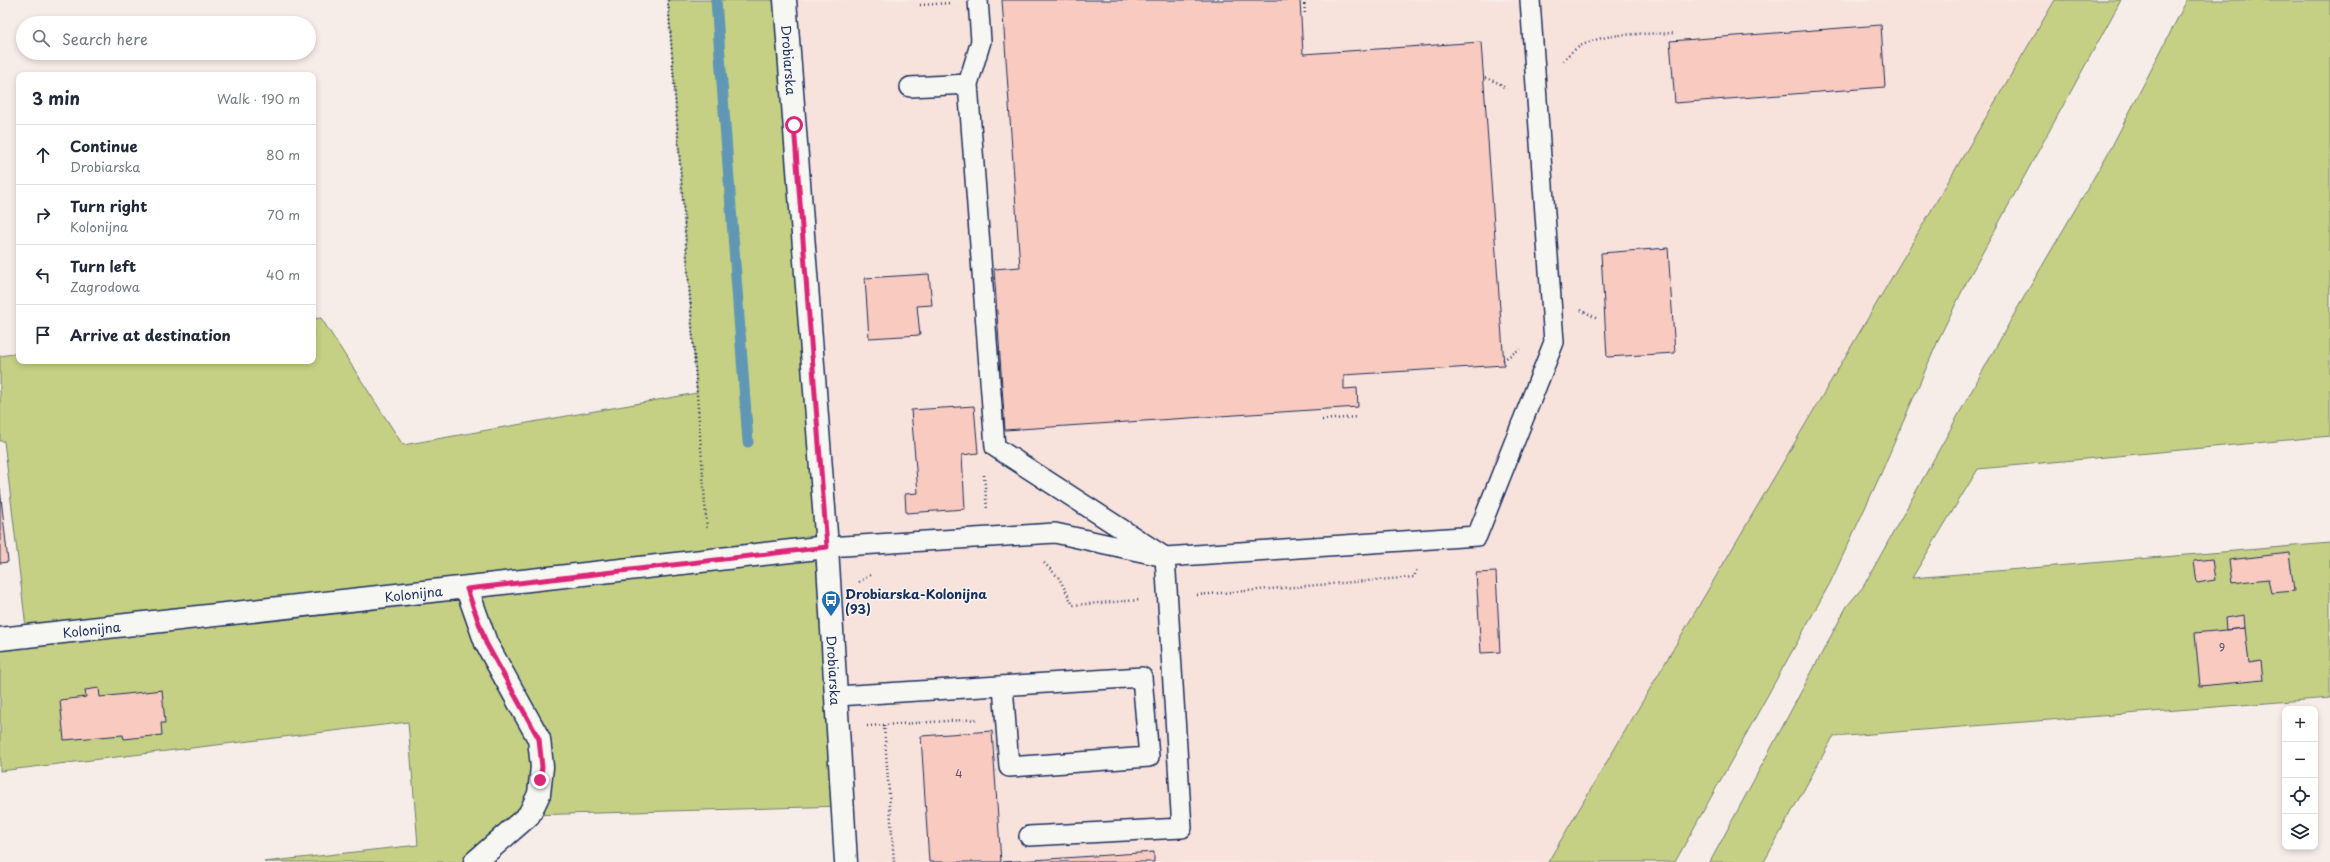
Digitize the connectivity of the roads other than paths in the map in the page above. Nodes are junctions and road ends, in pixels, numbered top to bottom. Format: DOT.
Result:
graph roads {
  1 [pos="785,0"];
  2 [pos="978,0"];
  3 [pos="1530,0"];
  4 [pos="968,84"];
  5 [pos="910,87"];
  6 [pos="827,547"];
  7 [pos="1165,557"];
  8 [pos="467,589"];
  9 [pos="0,640"];
  10 [pos="1003,686"];
  11 [pos="837,696"];
  12 [pos="1030,836"];
  13 [pos="475,862"];
  14 [pos="846,862"];
  1 -- 6 [label="street, Drobiarska"];
  2 -- 4 [label="lane"];
  3 -- 7 [label="lane"];
  4 -- 5 [label="lane"];
  4 -- 7 [label="lane"];
  6 -- 7 [label="lane"];
  6 -- 8 [label="street, Kolonijna"];
  6 -- 11 [label="street, Drobiarska"];
  7 -- 12 [label="lane"];
  8 -- 9 [label="street, Kolonijna"];
  8 -- 13 [label="street"];
  10 -- 10 [label="lane"];
  10 -- 11 [label="lane"];
  11 -- 14 [label="street, Drobiarska"];
}
